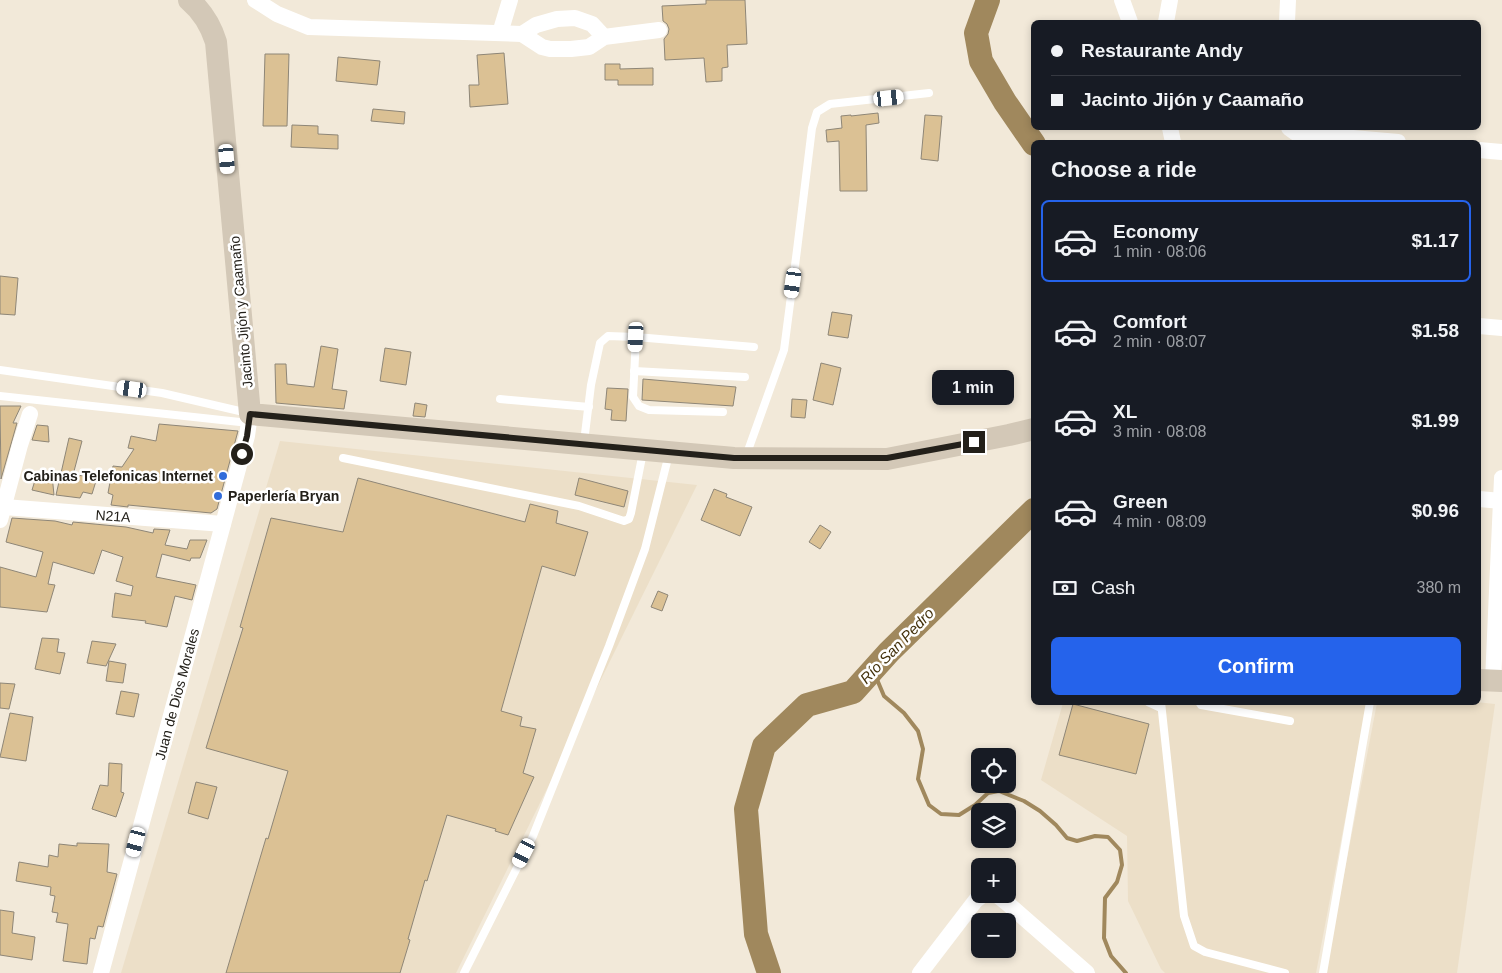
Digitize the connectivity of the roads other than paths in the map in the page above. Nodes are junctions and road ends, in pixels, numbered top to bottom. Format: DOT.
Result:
graph roads {
  1 [pos="189,0"];
  2 [pos="255,0"];
  3 [pos="510,0"];
  4 [pos="1122,0"];
  5 [pos="1170,0"];
  6 [pos="1288,0"];
  7 [pos="1129,20"];
  8 [pos="1166,20"];
  9 [pos="1287,20"];
  10 [pos="659,30"];
  11 [pos="500,33"];
  12 [pos="522,34"];
  13 [pos="604,37"];
  14 [pos="929,93"];
  15 [pos="1292,130"];
  16 [pos="1375,140"];
  17 [pos="1481,150"];
  18 [pos="1502,152"];
  19 [pos="1481,326"];
  20 [pos="1502,328"];
  21 [pos="636,337"];
  22 [pos="754,347"];
  23 [pos="0,370"];
  24 [pos="634,371"];
  25 [pos="745,377"];
  26 [pos="0,396"];
  27 [pos="500,400"];
  28 [pos="589,407"];
  29 [pos="723,412"];
  30 [pos="30,414"];
  31 [pos="249,418"];
  32 [pos="1031,430"];
  33 [pos="584,444"];
  34 [pos="643,450"];
  35 [pos="670,452"];
  36 [pos="343,458"];
  37 [pos="746,458"];
  38 [pos="1502,478"];
  39 [pos="1481,499"];
  40 [pos="1501,501"];
  41 [pos="2,513"];
  42 [pos="223,524"];
  43 [pos="1491,681"];
  44 [pos="1161,705"];
  45 [pos="1201,705"];
  46 [pos="1369,705"];
  47 [pos="1290,720"];
  48 [pos="974,903"];
  49 [pos="1008,903"];
  50 [pos="101,973"];
  51 [pos="464,973"];
  52 [pos="920,973"];
  53 [pos="1087,973"];
  54 [pos="1285,973"];
  55 [pos="1323,973"];
  1 -- 31 [label="street, Jacinto Jijón y Caamaño"];
  2 -- 11 [label="street"];
  3 -- 11 [label="street"];
  4 -- 7 [label="street"];
  5 -- 8 [label="street"];
  6 -- 9 [label="street"];
  10 -- 13 [label="street"];
  11 -- 12 [label="street"];
  12 -- 13 [label="street"];
  12 -- 13 [label="street"];
  14 -- 37 [label="lane"];
  15 -- 16 [label="street"];
  17 -- 18 [label="street"];
  19 -- 20 [label="street"];
  21 -- 22 [label="lane"];
  21 -- 24 [label="lane"];
  21 -- 28 [label="lane"];
  23 -- 31 [label="lane"];
  24 -- 25 [label="lane"];
  24 -- 29 [label="lane"];
  26 -- 31 [label="lane"];
  27 -- 28 [label="lane"];
  28 -- 33 [label="lane"];
  30 -- 41 [label="street"];
  31 -- 33 [label="street"];
  31 -- 42 [label="street, Juan de Dios Morales"];
  32 -- 37 [label="street"];
  33 -- 34 [label="street"];
  34 -- 35 [label="street"];
  34 -- 36 [label="lane"];
  35 -- 37 [label="street"];
  35 -- 51 [label="lane"];
  38 -- 40 [label="street"];
  39 -- 40 [label="street"];
  40 -- 43 [label="street"];
  41 -- 42 [label="street, N21A"];
  42 -- 50 [label="street, Juan de Dios Morales"];
  44 -- 54 [label="lane"];
  45 -- 47 [label="lane"];
  46 -- 55 [label="lane"];
  48 -- 52 [label="street"];
  49 -- 53 [label="street"];
}
